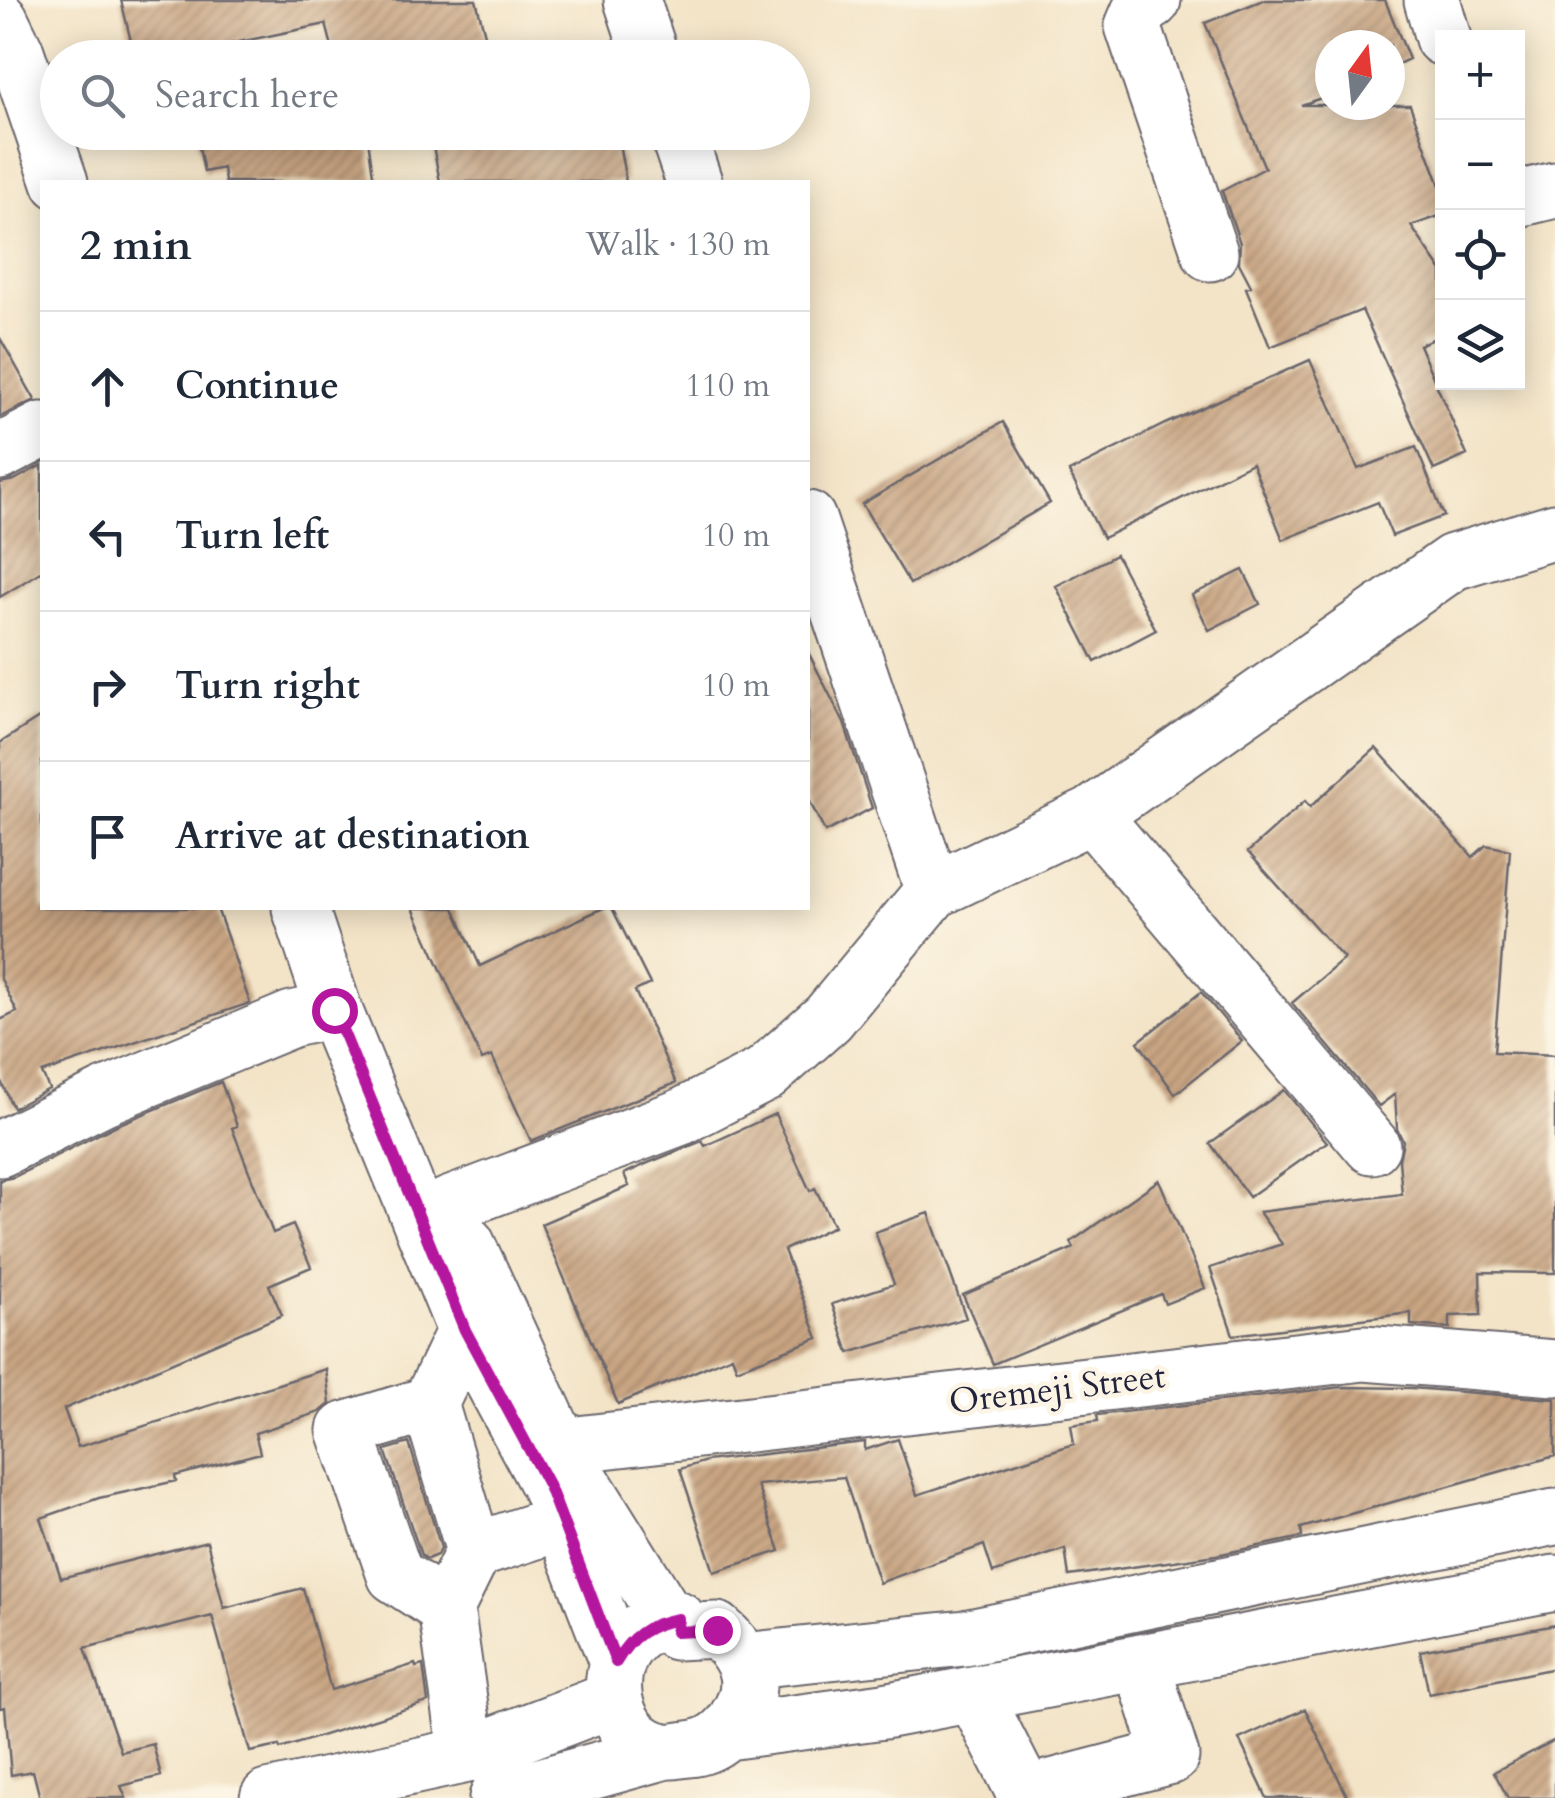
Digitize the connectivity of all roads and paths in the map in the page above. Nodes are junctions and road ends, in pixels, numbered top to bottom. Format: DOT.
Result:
graph roads {
  1 [pos="632,0"];
  2 [pos="1153,0"];
  3 [pos="1432,0"];
  4 [pos="1441,30"];
  5 [pos="20,40"];
  6 [pos="646,40"];
  7 [pos="40,111"];
  8 [pos="51,150"];
  9 [pos="83,150"];
  10 [pos="683,150"];
  11 [pos="59,180"];
  12 [pos="93,180"];
  13 [pos="693,180"];
  14 [pos="1555,190"];
  15 [pos="1525,198"];
  16 [pos="1210,253"];
  17 [pos="40,431"];
  18 [pos="0,452"];
  19 [pos="810,525"];
  20 [pos="1555,532"];
  21 [pos="1092,814"];
  22 [pos="933,891"];
  23 [pos="301,910"];
  24 [pos="335,910"];
  25 [pos="334,1010"];
  26 [pos="1372,1146"];
  27 [pos="0,1149"];
  28 [pos="449,1206"];
  29 [pos="465,1330"];
  30 [pos="1555,1368"];
  31 [pos="430,1404"];
  32 [pos="560,1446"];
  33 [pos="1555,1517"];
  34 [pos="562,1522"];
  35 [pos="474,1552"];
  36 [pos="1555,1583"];
  37 [pos="446,1608"];
  38 [pos="676,1632"];
  39 [pos="744,1662"];
  40 [pos="1142,1662"];
  41 [pos="615,1681"];
  42 [pos="974,1694"];
  43 [pos="727,1732"];
  44 [pos="666,1751"];
  45 [pos="516,1784"];
  46 [pos="268,1798"];
  1 -- 6 [label="street"];
  2 -- 16 [label="street"];
  3 -- 4 [label="street"];
  5 -- 7 [label="street"];
  8 -- 11 [label="street"];
  9 -- 12 [label="street"];
  10 -- 13 [label="street"];
  14 -- 15 [label="street"];
  17 -- 18 [label="street"];
  19 -- 22 [label="street"];
  20 -- 21 [label="street"];
  21 -- 22 [label="street"];
  21 -- 26 [label="street"];
  22 -- 28 [label="street"];
  23 -- 25 [label="street"];
  24 -- 28 [label="street"];
  25 -- 27 [label="street"];
  25 -- 29 [label="street"];
  28 -- 32 [label="street"];
  29 -- 31 [label="street"];
  29 -- 34 [label="street"];
  30 -- 32 [label="street, Oremeji Street"];
  31 -- 35 [label="street"];
  31 -- 37 [label="street"];
  32 -- 38 [label="street"];
  33 -- 39 [label="street"];
  34 -- 35 [label="street"];
  34 -- 41 [label="street"];
  35 -- 37 [label="street"];
  36 -- 40 [label="street"];
  37 -- 45 [label="street"];
  38 -- 39 [label="street"];
  38 -- 41 [label="street"];
  39 -- 43 [label="street"];
  40 -- 42 [label="street"];
  40 -- 42 [label="street"];
  41 -- 44 [label="street"];
  41 -- 45 [label="street"];
  42 -- 43 [label="street"];
  43 -- 44 [label="street"];
  44 -- 45 [label="street"];
  45 -- 46 [label="street"];
}
